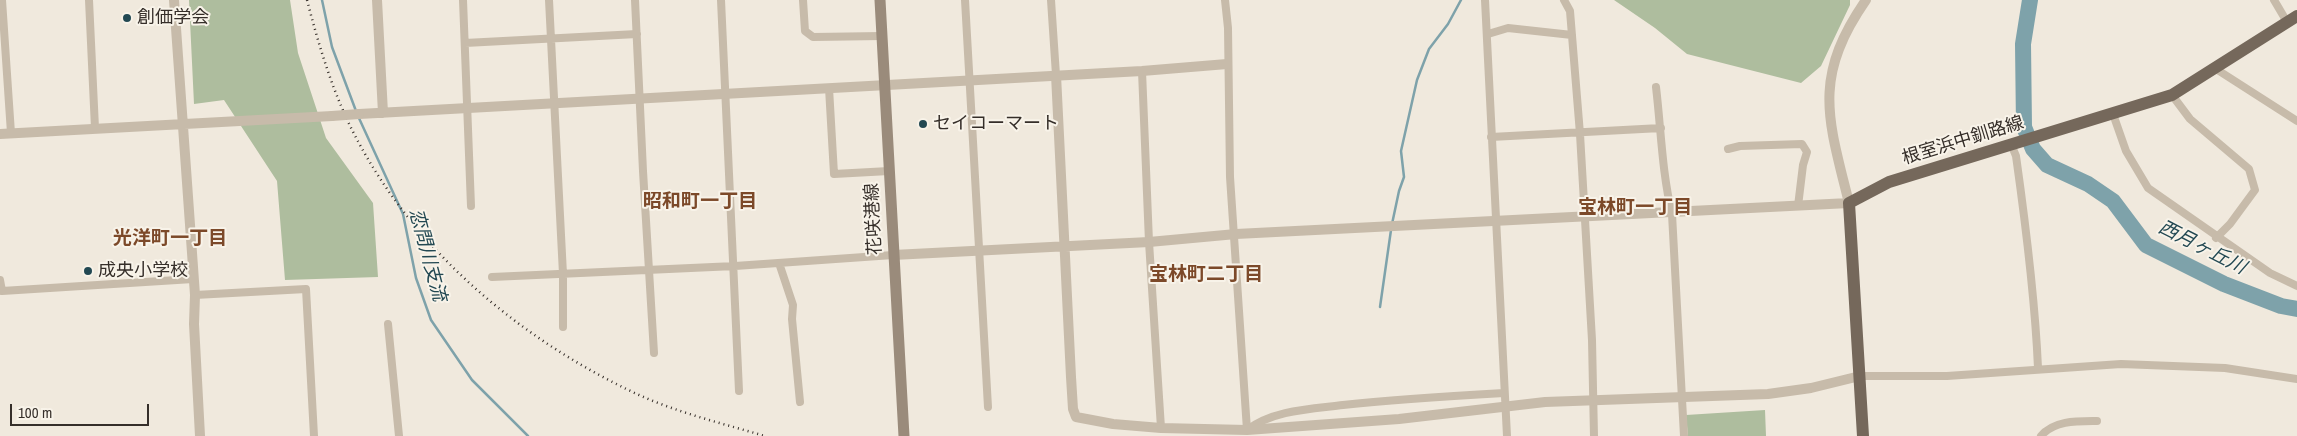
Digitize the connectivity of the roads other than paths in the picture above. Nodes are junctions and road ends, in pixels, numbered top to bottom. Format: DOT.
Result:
graph roads {
  1 [pos="2,0"];
  2 [pos="89,0"];
  3 [pos="174,0"];
  4 [pos="377,0"];
  5 [pos="463,0"];
  6 [pos="549,0"];
  7 [pos="635,0"];
  8 [pos="721,0"];
  9 [pos="804,0"];
  10 [pos="880,0"];
  11 [pos="966,0"];
  12 [pos="1051,0"];
  13 [pos="1225,0"];
  14 [pos="1485,0"];
  15 [pos="1564,0"];
  16 [pos="1866,0"];
  17 [pos="2274,0"];
  18 [pos="2292,19"];
  19 [pos="637,34"];
  20 [pos="1488,34"];
  21 [pos="1572,35"];
  22 [pos="882,36"];
  23 [pos="551,38"];
  24 [pos="465,43"];
  25 [pos="1227,64"];
  26 [pos="2216,69"];
  27 [pos="1142,71"];
  28 [pos="1056,75"];
  29 [pos="969,80"];
  30 [pos="884,85"];
  31 [pos="1656,87"];
  32 [pos="829,88"];
  33 [pos="726,94"];
  34 [pos="2172,95"];
  35 [pos="640,99"];
  36 [pos="554,103"];
  37 [pos="468,108"];
  38 [pos="383,113"];
  39 [pos="2113,114"];
  40 [pos="2297,122"];
  41 [pos="183,123"];
  42 [pos="95,128"];
  43 [pos="1661,128"];
  44 [pos="0,134"];
  45 [pos="12,134"];
  46 [pos="1580,134"];
  47 [pos="1491,137"];
  48 [pos="2016,143"];
  49 [pos="1728,149"];
  50 [pos="889,171"];
  51 [pos="1849,204"];
  52 [pos="470,206"];
  53 [pos="1798,206"];
  54 [pos="1672,214"];
  55 [pos="1583,218"];
  56 [pos="1495,223"];
  57 [pos="1236,234"];
  58 [pos="2216,238"];
  59 [pos="1149,242"];
  60 [pos="1064,247"];
  61 [pos="980,251"];
  62 [pos="893,255"];
  63 [pos="779,263"];
  64 [pos="735,266"];
  65 [pos="650,270"];
  66 [pos="563,274"];
  67 [pos="492,277"];
  68 [pos="193,279"];
  69 [pos="0,280"];
  70 [pos="2297,286"];
  71 [pos="195,296"];
  72 [pos="388,324"];
  73 [pos="563,327"];
  74 [pos="654,353"];
  75 [pos="2038,368"];
  76 [pos="1860,376"];
  77 [pos="2297,379"];
  78 [pos="740,391"];
  79 [pos="1504,393"];
  80 [pos="1683,398"];
  81 [pos="1594,400"];
  82 [pos="800,402"];
  83 [pos="988,407"];
  84 [pos="1505,407"];
  85 [pos="2097,421"];
  86 [pos="1161,428"];
  87 [pos="1247,430"];
  88 [pos="200,436"];
  89 [pos="314,436"];
  90 [pos="399,436"];
  91 [pos="904,436"];
  92 [pos="1507,436"];
  93 [pos="1594,436"];
  94 [pos="1684,436"];
  95 [pos="1863,436"];
  96 [pos="2041,436"];
  1 -- 45 [label="street"];
  2 -- 42 [label="street"];
  3 -- 41 [label="street"];
  4 -- 38 [label="street"];
  5 -- 24 [label="street"];
  6 -- 23 [label="street"];
  7 -- 19 [label="street"];
  8 -- 33 [label="street"];
  9 -- 22 [label="street"];
  10 -- 22 [label="main road, 花咲港線"];
  11 -- 29 [label="street"];
  12 -- 28 [label="street"];
  13 -- 25 [label="street"];
  14 -- 20 [label="street"];
  15 -- 21 [label="street"];
  16 -- 51 [label="street"];
  17 -- 18 [label="street"];
  18 -- 26 [label="main road, 根室浜中釧路線"];
  19 -- 23 [label="street"];
  19 -- 35 [label="street"];
  20 -- 21 [label="street"];
  20 -- 47 [label="street"];
  21 -- 46 [label="street"];
  22 -- 30 [label="main road, 花咲港線"];
  23 -- 24 [label="street"];
  23 -- 36 [label="street"];
  24 -- 37 [label="street"];
  25 -- 27 [label="street"];
  25 -- 57 [label="street"];
  26 -- 34 [label="main road, 根室浜中釧路線"];
  26 -- 40 [label="street"];
  27 -- 28 [label="street"];
  27 -- 59 [label="street"];
  28 -- 29 [label="street"];
  28 -- 60 [label="street"];
  29 -- 30 [label="street"];
  29 -- 61 [label="street"];
  30 -- 32 [label="street"];
  30 -- 50 [label="main road, 花咲港線"];
  31 -- 43 [label="street"];
  32 -- 33 [label="street"];
  32 -- 50 [label="street"];
  33 -- 35 [label="street"];
  33 -- 64 [label="street"];
  34 -- 39 [label="main road, 根室浜中釧路線"];
  34 -- 58 [label="street"];
  35 -- 36 [label="street"];
  35 -- 65 [label="street"];
  36 -- 37 [label="street"];
  36 -- 66 [label="street"];
  37 -- 38 [label="street"];
  37 -- 52 [label="street"];
  38 -- 41 [label="street, bridge"];
  39 -- 48 [label="main road, 根室浜中釧路線"];
  39 -- 58 [label="street"];
  41 -- 42 [label="street"];
  41 -- 68 [label="street"];
  42 -- 45 [label="street"];
  43 -- 46 [label="street"];
  43 -- 54 [label="street"];
  44 -- 45 [label="street"];
  46 -- 47 [label="street"];
  46 -- 55 [label="street"];
  47 -- 56 [label="street"];
  48 -- 51 [label="main road, 根室浜中釧路線"];
  48 -- 75 [label="street"];
  49 -- 53 [label="street"];
  50 -- 62 [label="main road, 花咲港線"];
  51 -- 53 [label="street"];
  51 -- 76 [label="main road"];
  53 -- 54 [label="street"];
  54 -- 55 [label="street"];
  54 -- 80 [label="street"];
  55 -- 56 [label="street"];
  55 -- 81 [label="street"];
  56 -- 57 [label="street"];
  56 -- 79 [label="street"];
  57 -- 59 [label="street"];
  57 -- 87 [label="street"];
  58 -- 70 [label="street"];
  59 -- 60 [label="street"];
  59 -- 86 [label="street"];
  60 -- 61 [label="street"];
  60 -- 86 [label="street"];
  61 -- 62 [label="street"];
  61 -- 83 [label="street"];
  62 -- 63 [label="street"];
  62 -- 91 [label="main road, 花咲港線"];
  63 -- 64 [label="street"];
  63 -- 82 [label="street"];
  64 -- 65 [label="street"];
  64 -- 78 [label="street"];
  65 -- 66 [label="street"];
  65 -- 74 [label="street"];
  66 -- 67 [label="street"];
  66 -- 73 [label="street"];
  68 -- 69 [label="street"];
  68 -- 71 [label="street"];
  71 -- 88 [label="street"];
  71 -- 89 [label="street"];
  72 -- 90 [label="street"];
  75 -- 76 [label="street"];
  75 -- 77 [label="street"];
  76 -- 80 [label="street"];
  76 -- 95 [label="main road"];
  79 -- 84 [label="street"];
  79 -- 87 [label="street"];
  80 -- 81 [label="street"];
  80 -- 94 [label="street"];
  81 -- 84 [label="street"];
  81 -- 93 [label="street"];
  84 -- 87 [label="street"];
  84 -- 92 [label="street"];
  85 -- 96 [label="street"];
  86 -- 87 [label="street"];
}
